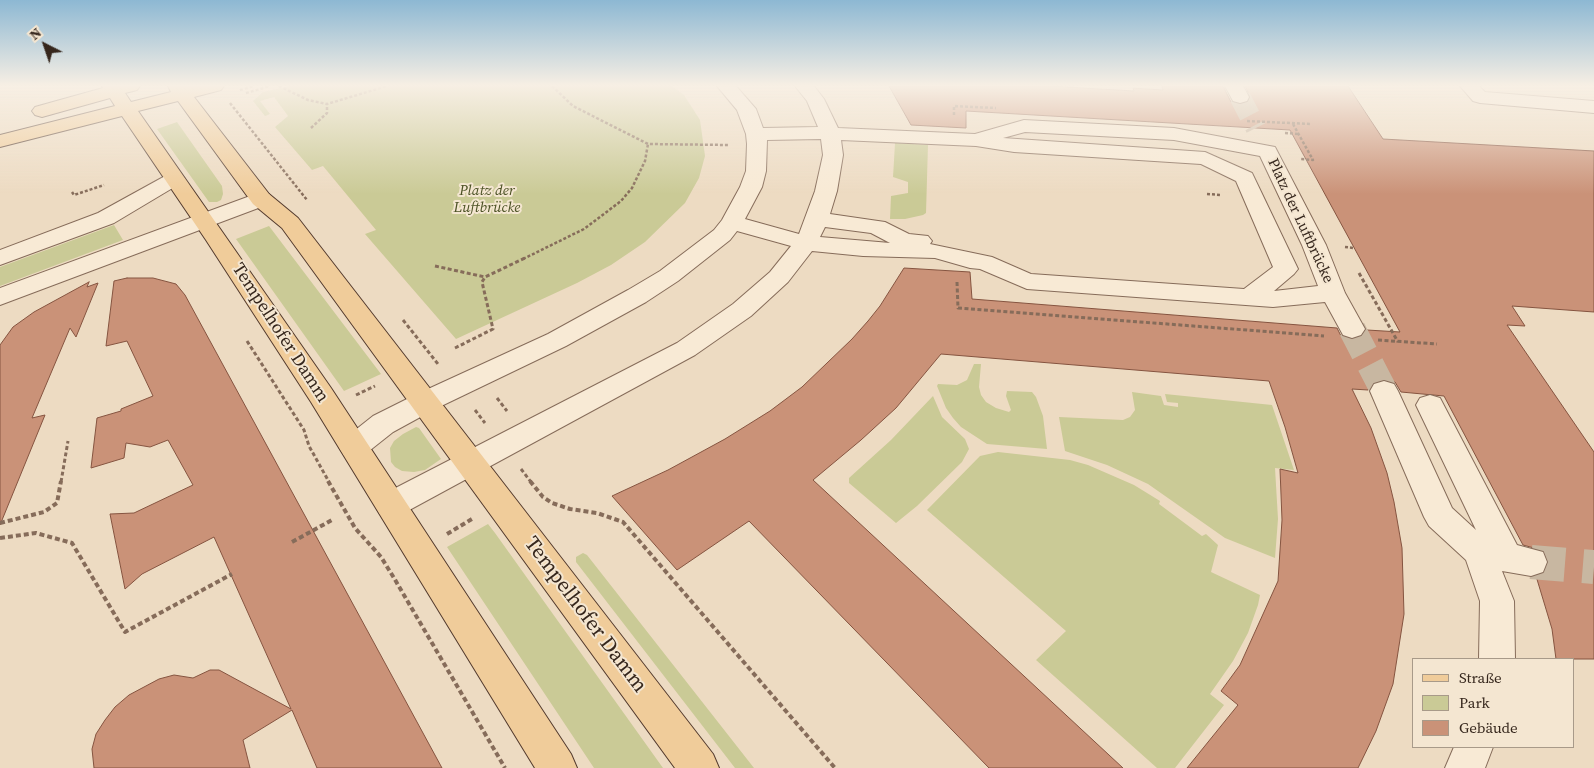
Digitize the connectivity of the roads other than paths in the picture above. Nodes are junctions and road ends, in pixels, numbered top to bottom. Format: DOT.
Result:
graph roads {
  1 [pos="75,122"];
  2 [pos="135,122"];
  3 [pos="203,122"];
  4 [pos="751,122"];
  5 [pos="826,122"];
  6 [pos="1256,130"];
  7 [pos="831,135"];
  8 [pos="757,139"];
  9 [pos="976,140"];
  10 [pos="0,141"];
  11 [pos="1268,151"];
  12 [pos="174,179"];
  13 [pos="261,199"];
  14 [pos="204,220"];
  15 [pos="732,222"];
  16 [pos="924,225"];
  17 [pos="877,227"];
  18 [pos="811,231"];
  19 [pos="957,246"];
  20 [pos="0,258"];
  21 [pos="1333,293"];
  22 [pos="0,297"];
  23 [pos="1250,297"];
  24 [pos="1352,329"];
  25 [pos="1384,391"];
  26 [pos="425,402"];
  27 [pos="1430,405"];
  28 [pos="354,447"];
  29 [pos="471,463"];
  30 [pos="391,505"];
  31 [pos="1505,557"];
  32 [pos="1496,658"];
  33 [pos="1474,748"];
  34 [pos="557,768"];
  35 [pos="699,768"];
  36 [pos="1465,768"];
  1 -- 10 [label="main road"];
  2 -- 12 [label="main road, Tempelhofer Damm"];
  3 -- 13 [label="main road, Tempelhofer Damm"];
  4 -- 8 [label="street"];
  5 -- 7 [label="street"];
  6 -- 11 [label="street"];
  7 -- 8 [label="street, Platz der Luftbrücke"];
  7 -- 9 [label="street, Platz der Luftbrücke"];
  7 -- 18 [label="street"];
  8 -- 15 [label="street"];
  9 -- 11 [label="street, Platz der Luftbrücke"];
  9 -- 23 [label="street, Platz der Luftbrücke"];
  11 -- 21 [label="street, Platz der Luftbrücke"];
  12 -- 14 [label="main road, Tempelhofer Damm"];
  12 -- 20 [label="street"];
  13 -- 14 [label="street"];
  13 -- 26 [label="main road, Tempelhofer Damm"];
  14 -- 22 [label="street"];
  14 -- 28 [label="main road, Tempelhofer Damm"];
  15 -- 18 [label="street, Platz der Luftbrücke"];
  15 -- 26 [label="street"];
  16 -- 17 [label="street"];
  17 -- 18 [label="street, Platz der Luftbrücke"];
  17 -- 19 [label="street, Platz der Luftbrücke"];
  18 -- 19 [label="street, Platz der Luftbrücke"];
  18 -- 29 [label="street"];
  19 -- 23 [label="street, Platz der Luftbrücke"];
  21 -- 23 [label="street, Platz der Luftbrücke"];
  21 -- 24 [label="street"];
  25 -- 31 [label="street"];
  26 -- 28 [label="street"];
  26 -- 29 [label="main road, Tempelhofer Damm"];
  27 -- 31 [label="street"];
  28 -- 30 [label="main road, Tempelhofer Damm"];
  29 -- 30 [label="street"];
  29 -- 35 [label="main road, Tempelhofer Damm"];
  30 -- 34 [label="main road, Tempelhofer Damm"];
  31 -- 32 [label="street"];
  33 -- 36 [label="street"];
}
